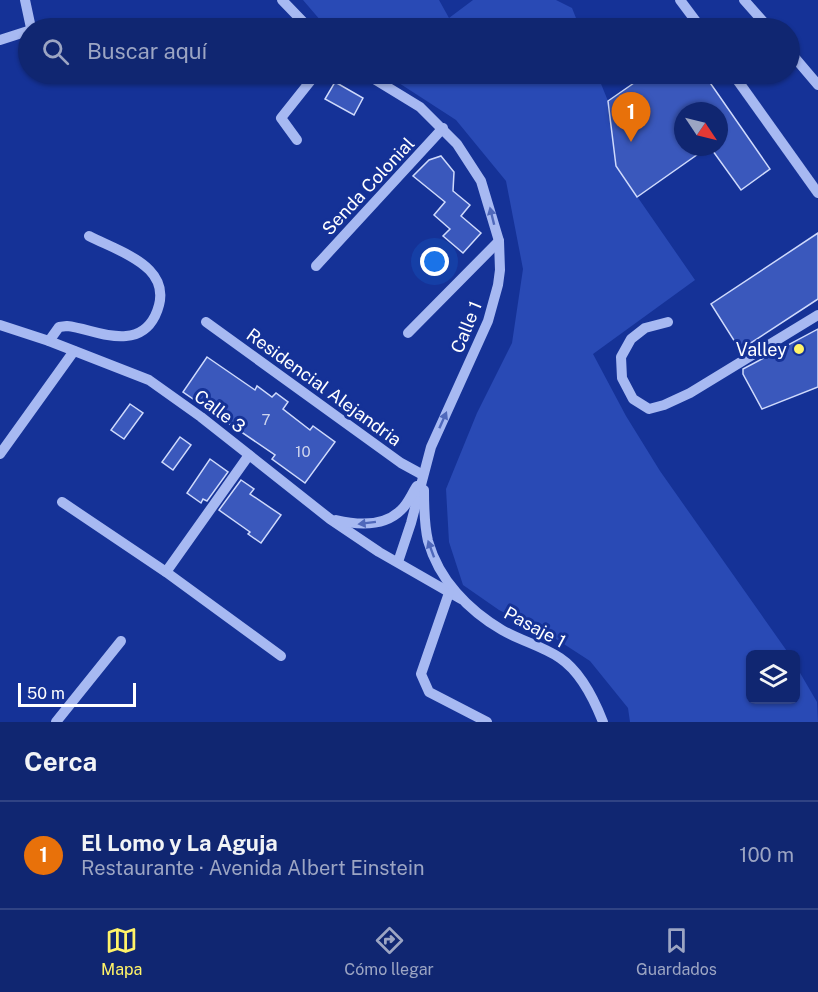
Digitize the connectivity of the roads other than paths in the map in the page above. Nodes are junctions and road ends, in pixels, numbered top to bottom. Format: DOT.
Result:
graph roads {
  1 [pos="25,0"];
  2 [pos="282,0"];
  3 [pos="680,0"];
  4 [pos="744,0"];
  5 [pos="28,18"];
  6 [pos="299,18"];
  7 [pos="694,18"];
  8 [pos="760,18"];
  9 [pos="18,34"];
  10 [pos="0,40"];
  11 [pos="800,65"];
  12 [pos="308,84"];
  13 [pos="382,84"];
  14 [pos="740,84"];
  15 [pos="818,85"];
  16 [pos="443,129"];
  17 [pos="297,140"];
  18 [pos="818,193"];
  19 [pos="89,236"];
  20 [pos="499,241"];
  21 [pos="316,266"];
  22 [pos="818,315"];
  23 [pos="206,322"];
  24 [pos="668,322"];
  25 [pos="0,324"];
  26 [pos="408,333"];
  27 [pos="49,341"];
  28 [pos="74,351"];
  29 [pos="0,454"];
  30 [pos="249,455"];
  31 [pos="423,475"];
  32 [pos="62,502"];
  33 [pos="330,519"];
  34 [pos="398,562"];
  35 [pos="166,572"];
  36 [pos="449,593"];
  37 [pos="461,599"];
  38 [pos="121,641"];
  39 [pos="281,656"];
  40 [pos="56,722"];
  41 [pos="487,722"];
  42 [pos="603,722"];
  1 -- 5 [label="street"];
  2 -- 6 [label="street"];
  3 -- 7 [label="street"];
  4 -- 8 [label="street"];
  9 -- 10 [label="street"];
  11 -- 15 [label="street"];
  12 -- 17 [label="street"];
  13 -- 16 [label="street, Calle 1"];
  14 -- 18 [label="street"];
  20 -- 16 [label="street, Calle 1, one-way"];
  16 -- 21 [label="street, Senda Colonial"];
  19 -- 27 [label="street"];
  20 -- 26 [label="street"];
  31 -- 20 [label="street, Calle 1, one-way"];
  22 -- 24 [label="street"];
  23 -- 31 [label="street, Residencial Alejandria"];
  25 -- 27 [label="street, Calle 3"];
  27 -- 28 [label="street, Calle 3"];
  28 -- 29 [label="street"];
  28 -- 30 [label="street, Calle 3"];
  30 -- 33 [label="street, Calle 3"];
  30 -- 35 [label="street"];
  31 -- 33 [label="street, one-way"];
  31 -- 34 [label="street, Calle 1"];
  37 -- 31 [label="street, one-way"];
  32 -- 35 [label="street"];
  33 -- 34 [label="street, Calle 3"];
  34 -- 36 [label="street"];
  35 -- 39 [label="street"];
  36 -- 37 [label="street"];
  36 -- 41 [label="street"];
  37 -- 42 [label="street, Pasaje 1"];
  38 -- 40 [label="street"];
}
